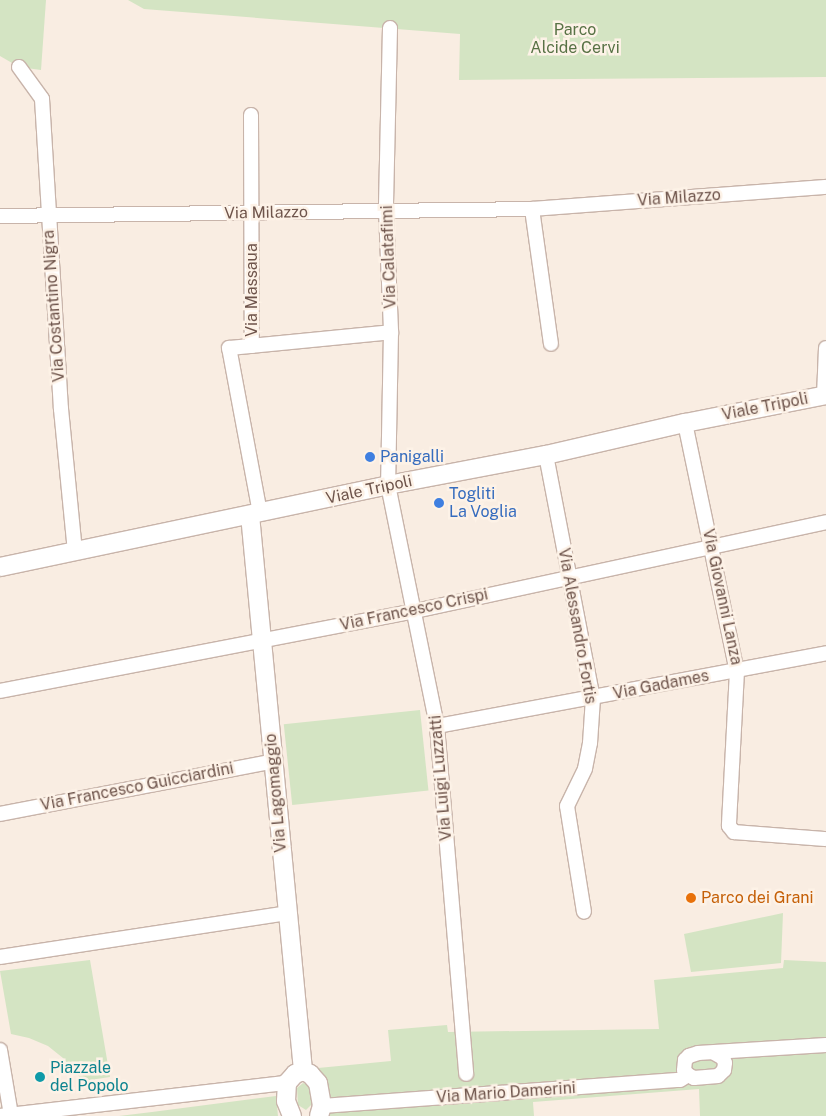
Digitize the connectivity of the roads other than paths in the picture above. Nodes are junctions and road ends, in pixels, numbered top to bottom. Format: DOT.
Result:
graph roads {
  1 [pos="390,28"];
  2 [pos="19,67"];
  3 [pos="251,114"];
  4 [pos="826,187"];
  5 [pos="532,209"];
  6 [pos="386,211"];
  7 [pos="251,213"];
  8 [pos="0,216"];
  9 [pos="49,216"];
  10 [pos="391,332"];
  11 [pos="551,344"];
  12 [pos="252,346"];
  13 [pos="826,348"];
  14 [pos="825,395"];
  15 [pos="686,423"];
  16 [pos="546,455"];
  17 [pos="388,485"];
  18 [pos="255,514"];
  19 [pos="826,522"];
  20 [pos="711,547"];
  21 [pos="75,552"];
  22 [pos="0,567"];
  23 [pos="570,578"];
  24 [pos="415,611"];
  25 [pos="263,641"];
  26 [pos="826,653"];
  27 [pos="737,671"];
  28 [pos="0,691"];
  29 [pos="593,698"];
  30 [pos="438,726"];
  31 [pos="274,760"];
  32 [pos="0,814"];
  33 [pos="826,839"];
  34 [pos="584,912"];
  35 [pos="287,913"];
  36 [pos="0,957"];
  37 [pos="826,1045"];
  38 [pos="0,1050"];
  39 [pos="714,1052"];
  40 [pos="303,1071"];
  41 [pos="466,1074"];
  42 [pos="688,1075"];
  43 [pos="286,1084"];
  44 [pos="320,1111"];
  45 [pos="6,1115"];
  46 [pos="292,1116"];
  1 -- 6 [label="street, Via Calatafimi"];
  2 -- 9 [label="street, Via Costantino Nigra"];
  3 -- 7 [label="street, Via Massaua"];
  4 -- 5 [label="street, Via Milazzo"];
  5 -- 6 [label="street, Via Milazzo"];
  5 -- 11 [label="street"];
  6 -- 7 [label="street, Via Milazzo"];
  6 -- 10 [label="street, Via Calatafimi"];
  7 -- 9 [label="street, Via Milazzo"];
  7 -- 12 [label="street, Via Massaua"];
  8 -- 9 [label="street, Via Milazzo"];
  9 -- 21 [label="street, Via Costantino Nigra"];
  10 -- 12 [label="street, Via Massaua"];
  10 -- 17 [label="street, Via Calatafimi"];
  12 -- 18 [label="street, Via Massaua"];
  13 -- 14 [label="street"];
  14 -- 15 [label="street, Viale Tripoli"];
  15 -- 16 [label="street, Viale Tripoli"];
  15 -- 20 [label="street, Via Giovanni Lanza"];
  16 -- 17 [label="street, Viale Tripoli"];
  16 -- 23 [label="street, Via Alessandro Fortis"];
  17 -- 18 [label="street, Viale Tripoli"];
  17 -- 24 [label="street, Via Luigi Luzzatti"];
  18 -- 21 [label="street, Viale Tripoli"];
  18 -- 25 [label="street, Via Lagomaggio"];
  19 -- 20 [label="street, Via Francesco Crispi"];
  20 -- 23 [label="street, Via Francesco Crispi"];
  20 -- 27 [label="street, Via Giovanni Lanza"];
  21 -- 22 [label="street, Viale Tripoli"];
  23 -- 24 [label="street, Via Francesco Crispi"];
  23 -- 29 [label="street, Via Alessandro Fortis"];
  24 -- 25 [label="street, Via Francesco Crispi"];
  24 -- 30 [label="street, Via Luigi Luzzatti"];
  25 -- 28 [label="street, Via Francesco Crispi"];
  25 -- 31 [label="street, Via Lagomaggio"];
  26 -- 27 [label="street, Via Gadames"];
  27 -- 29 [label="street, Via Gadames"];
  27 -- 33 [label="street, Via Giovanni Lanza"];
  29 -- 30 [label="street, Via Gadames"];
  29 -- 34 [label="street, Via Alessandro Fortis"];
  30 -- 41 [label="street, Via Luigi Luzzatti"];
  31 -- 32 [label="street, Via Francesco Guicciardini"];
  31 -- 35 [label="street, Via Lagomaggio"];
  35 -- 36 [label="street"];
  35 -- 40 [label="street, Via Lagomaggio"];
  37 -- 39 [label="street"];
  38 -- 45 [label="street"];
  39 -- 42 [label="street"];
  39 -- 42 [label="street, Via Mario Damerini"];
  40 -- 43 [label="street"];
  40 -- 44 [label="street"];
  42 -- 44 [label="street, Via Mario Damerini"];
  43 -- 45 [label="street"];
  43 -- 46 [label="street"];
}
